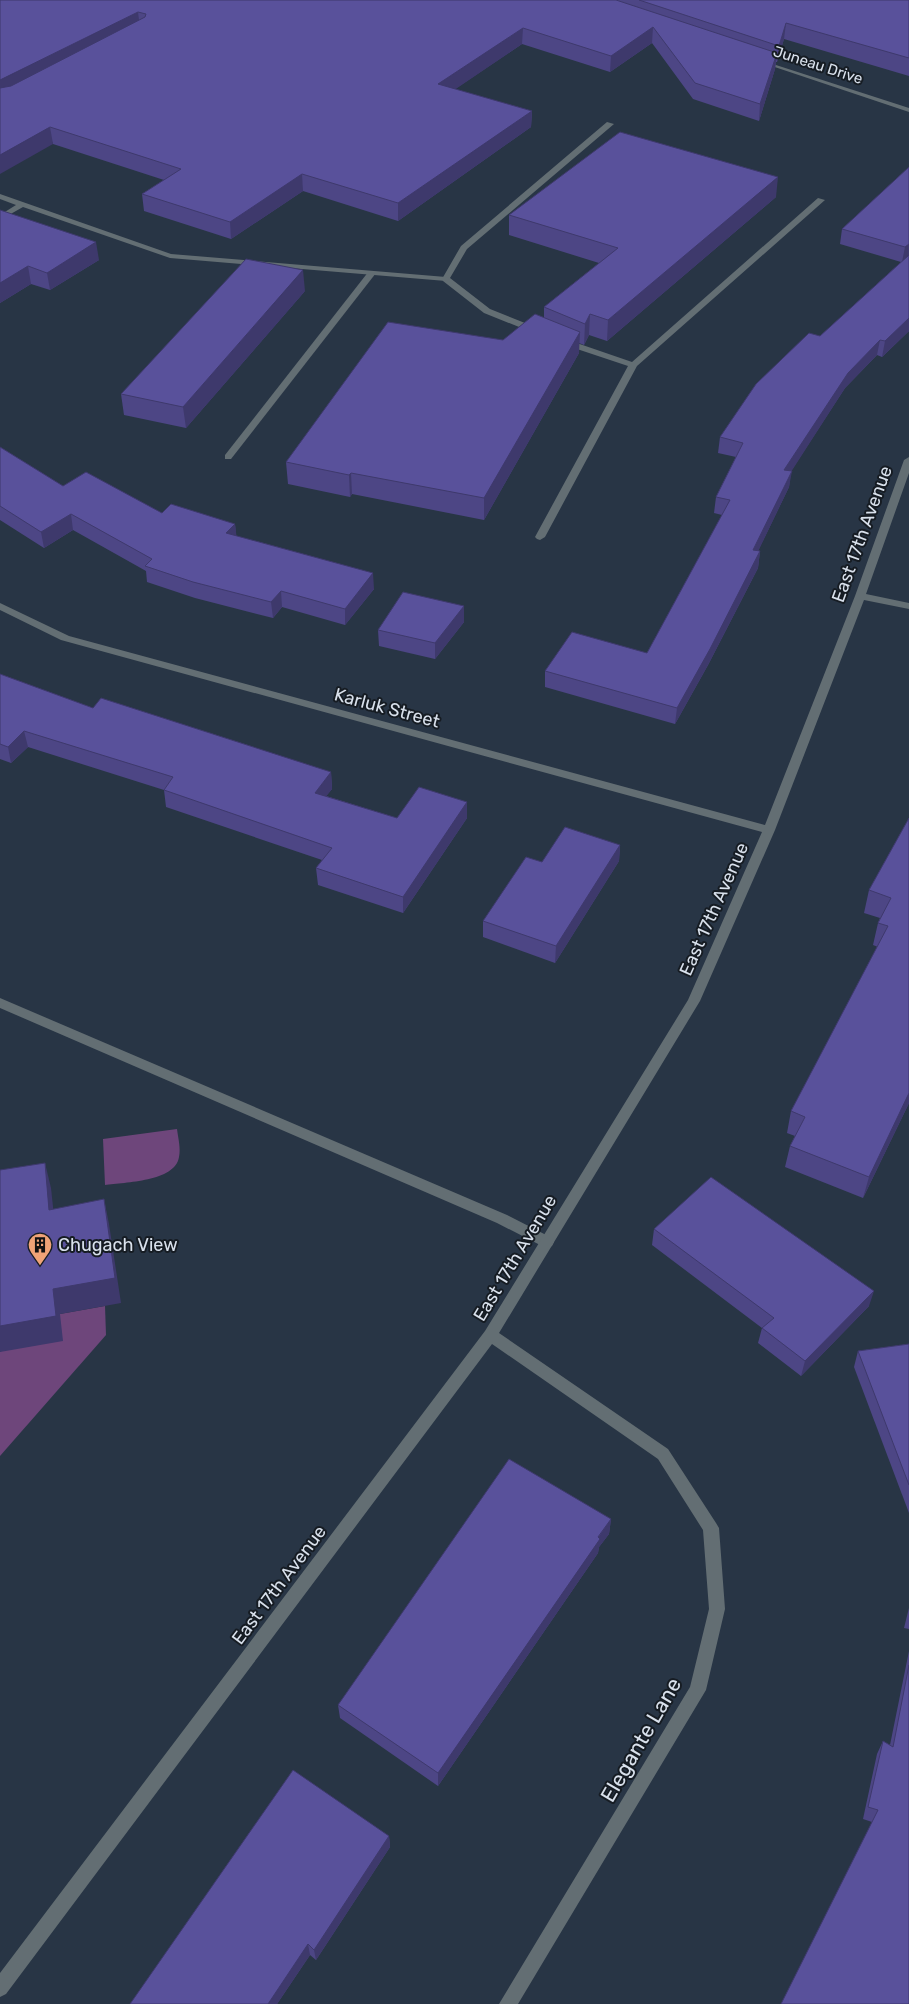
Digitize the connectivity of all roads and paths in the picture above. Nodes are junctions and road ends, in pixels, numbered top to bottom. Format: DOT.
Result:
graph roads {
  1 [pos="748,56"];
  2 [pos="909,110"];
  3 [pos="610,124"];
  4 [pos="0,196"];
  5 [pos="821,200"];
  6 [pos="23,204"];
  7 [pos="0,218"];
  8 [pos="372,273"];
  9 [pos="446,279"];
  10 [pos="633,365"];
  11 [pos="228,457"];
  12 [pos="909,460"];
  13 [pos="540,538"];
  14 [pos="860,596"];
  15 [pos="0,606"];
  16 [pos="909,606"];
  17 [pos="769,830"];
  18 [pos="0,1003"];
  19 [pos="547,1242"];
  20 [pos="490,1335"];
  21 [pos="0,1988"];
  22 [pos="508,2004"];
  1 -- 2 [label="street, Juneau Drive"];
  3 -- 9 [label="street"];
  4 -- 6 [label="street"];
  5 -- 10 [label="street"];
  6 -- 7 [label="street"];
  6 -- 8 [label="street"];
  8 -- 9 [label="street"];
  8 -- 11 [label="street"];
  9 -- 10 [label="street"];
  10 -- 13 [label="street"];
  12 -- 14 [label="street, East 17th Avenue"];
  14 -- 16 [label="street"];
  14 -- 17 [label="street, East 17th Avenue"];
  15 -- 17 [label="street, Karluk Street"];
  17 -- 19 [label="street, East 17th Avenue"];
  18 -- 19 [label="street"];
  19 -- 20 [label="street, East 17th Avenue"];
  20 -- 21 [label="street, East 17th Avenue"];
  20 -- 22 [label="street, Elegante Lane"];
}
